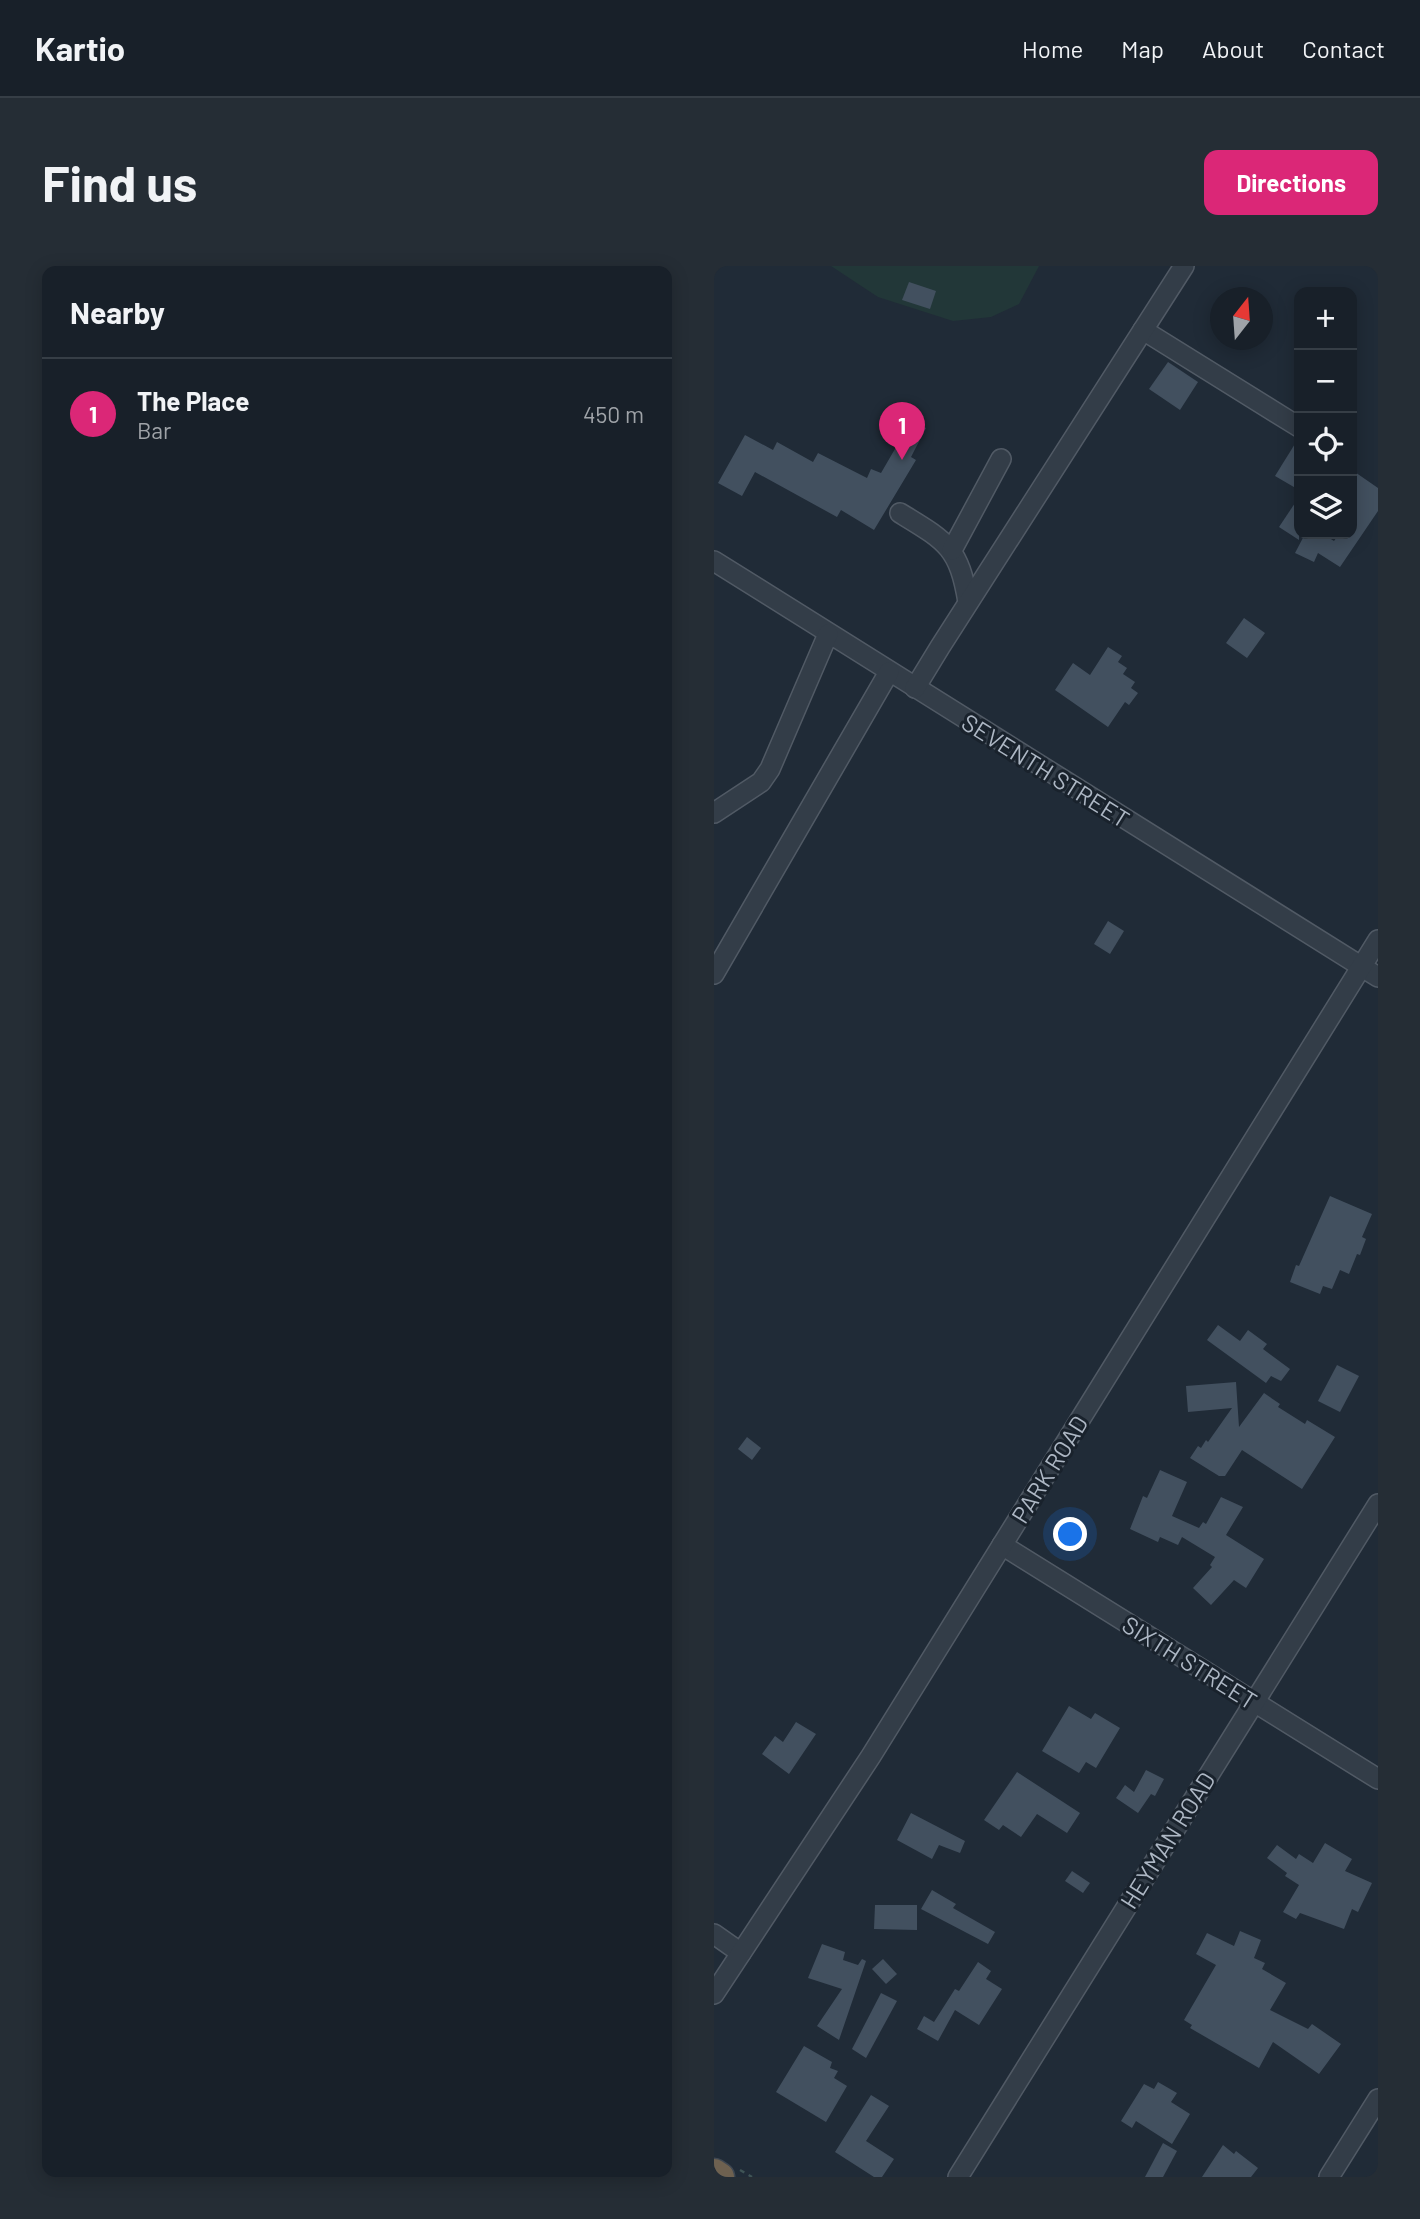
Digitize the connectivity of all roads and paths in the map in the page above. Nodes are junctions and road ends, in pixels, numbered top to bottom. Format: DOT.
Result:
graph roads {
  1 [pos="1184,266"];
  2 [pos="1143,330"];
  3 [pos="1294,423"];
  4 [pos="1001,459"];
  5 [pos="900,513"];
  6 [pos="952,550"];
  7 [pos="714,561"];
  8 [pos="968,602"];
  9 [pos="828,634"];
  10 [pos="889,672"];
  11 [pos="915,688"];
  12 [pos="714,813"];
  13 [pos="1378,940"];
  14 [pos="1370,972"];
  15 [pos="714,974"];
  16 [pos="1378,1504"];
  17 [pos="1002,1545"];
  18 [pos="1254,1701"];
  19 [pos="1378,1779"];
  20 [pos="714,1934"];
  21 [pos="741,1953"];
  22 [pos="714,1994"];
  23 [pos="1378,2099"];
  24 [pos="714,2173"];
  25 [pos="720,2177"];
  26 [pos="958,2177"];
  27 [pos="1329,2177"];
  1 -- 2 [label="street"];
  2 -- 3 [label="street"];
  2 -- 8 [label="street"];
  4 -- 6 [label="street"];
  5 -- 6 [label="street"];
  6 -- 8 [label="street"];
  7 -- 9 [label="street, SEVENTH STREET"];
  8 -- 11 [label="street"];
  9 -- 10 [label="street, SEVENTH STREET"];
  9 -- 12 [label="street"];
  10 -- 11 [label="street, SEVENTH STREET"];
  10 -- 15 [label="street"];
  11 -- 14 [label="street, SEVENTH STREET"];
  13 -- 14 [label="street, PARK ROAD"];
  14 -- 17 [label="street, PARK ROAD"];
  16 -- 18 [label="street, HEYMAN ROAD"];
  17 -- 18 [label="street, SIXTH STREET"];
  17 -- 21 [label="street, PARK ROAD"];
  18 -- 19 [label="street, SIXTH STREET"];
  18 -- 26 [label="street, HEYMAN ROAD"];
  20 -- 21 [label="street"];
  21 -- 22 [label="street, PARK ROAD"];
  23 -- 27 [label="street"];
  24 -- 25 [label="highway"];
}
